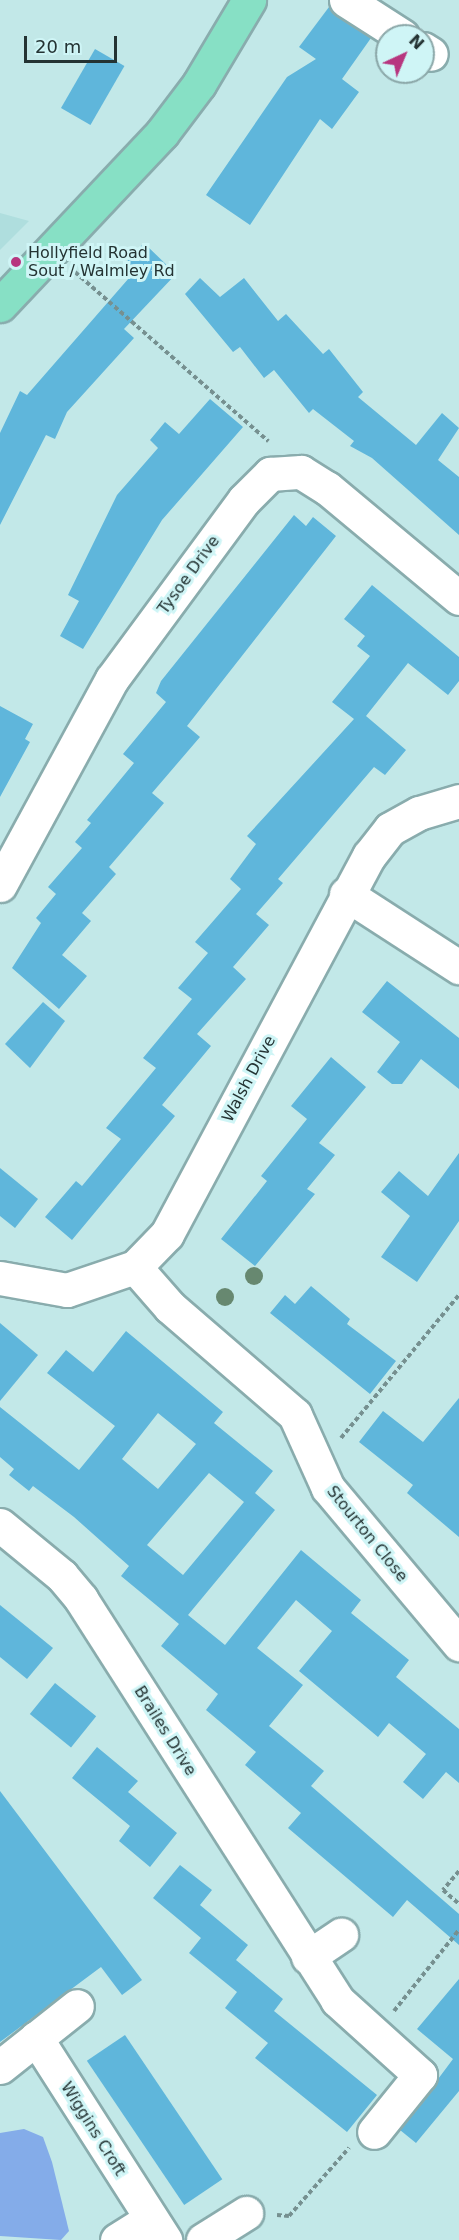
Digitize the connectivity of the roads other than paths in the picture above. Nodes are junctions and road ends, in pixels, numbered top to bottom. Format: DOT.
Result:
graph roads {
  1 [pos="249,0"];
  2 [pos="346,0"];
  3 [pos="383,24"];
  4 [pos="0,305"];
  5 [pos="459,598"];
  6 [pos="459,801"];
  7 [pos="0,885"];
  8 [pos="346,894"];
  9 [pos="459,967"];
  10 [pos="135,1268"];
  11 [pos="0,1278"];
  12 [pos="0,1525"];
  13 [pos="459,1644"];
  14 [pos="341,1935"];
  15 [pos="308,1957"];
  16 [pos="77,2006"];
  17 [pos="36,2038"];
  18 [pos="0,2067"];
  19 [pos="374,2132"];
  20 [pos="246,2213"];
  21 [pos="158,2230"];
  22 [pos="117,2240"];
  23 [pos="203,2240"];
  1 -- 4 [label="main road"];
  2 -- 3 [label="street"];
  5 -- 7 [label="street, Tysoe Drive"];
  6 -- 8 [label="street, Walsh Drive"];
  8 -- 9 [label="street"];
  8 -- 10 [label="street, Walsh Drive"];
  10 -- 11 [label="street, Walsh Drive"];
  10 -- 13 [label="street, Stourton Close"];
  12 -- 15 [label="street, Brailes Drive"];
  14 -- 15 [label="street"];
  15 -- 19 [label="street, Brailes Drive"];
  16 -- 17 [label="street"];
  17 -- 18 [label="street"];
  17 -- 21 [label="street, Wiggins Croft"];
  20 -- 23 [label="street"];
  21 -- 22 [label="street, Wiggins Croft"];
}
